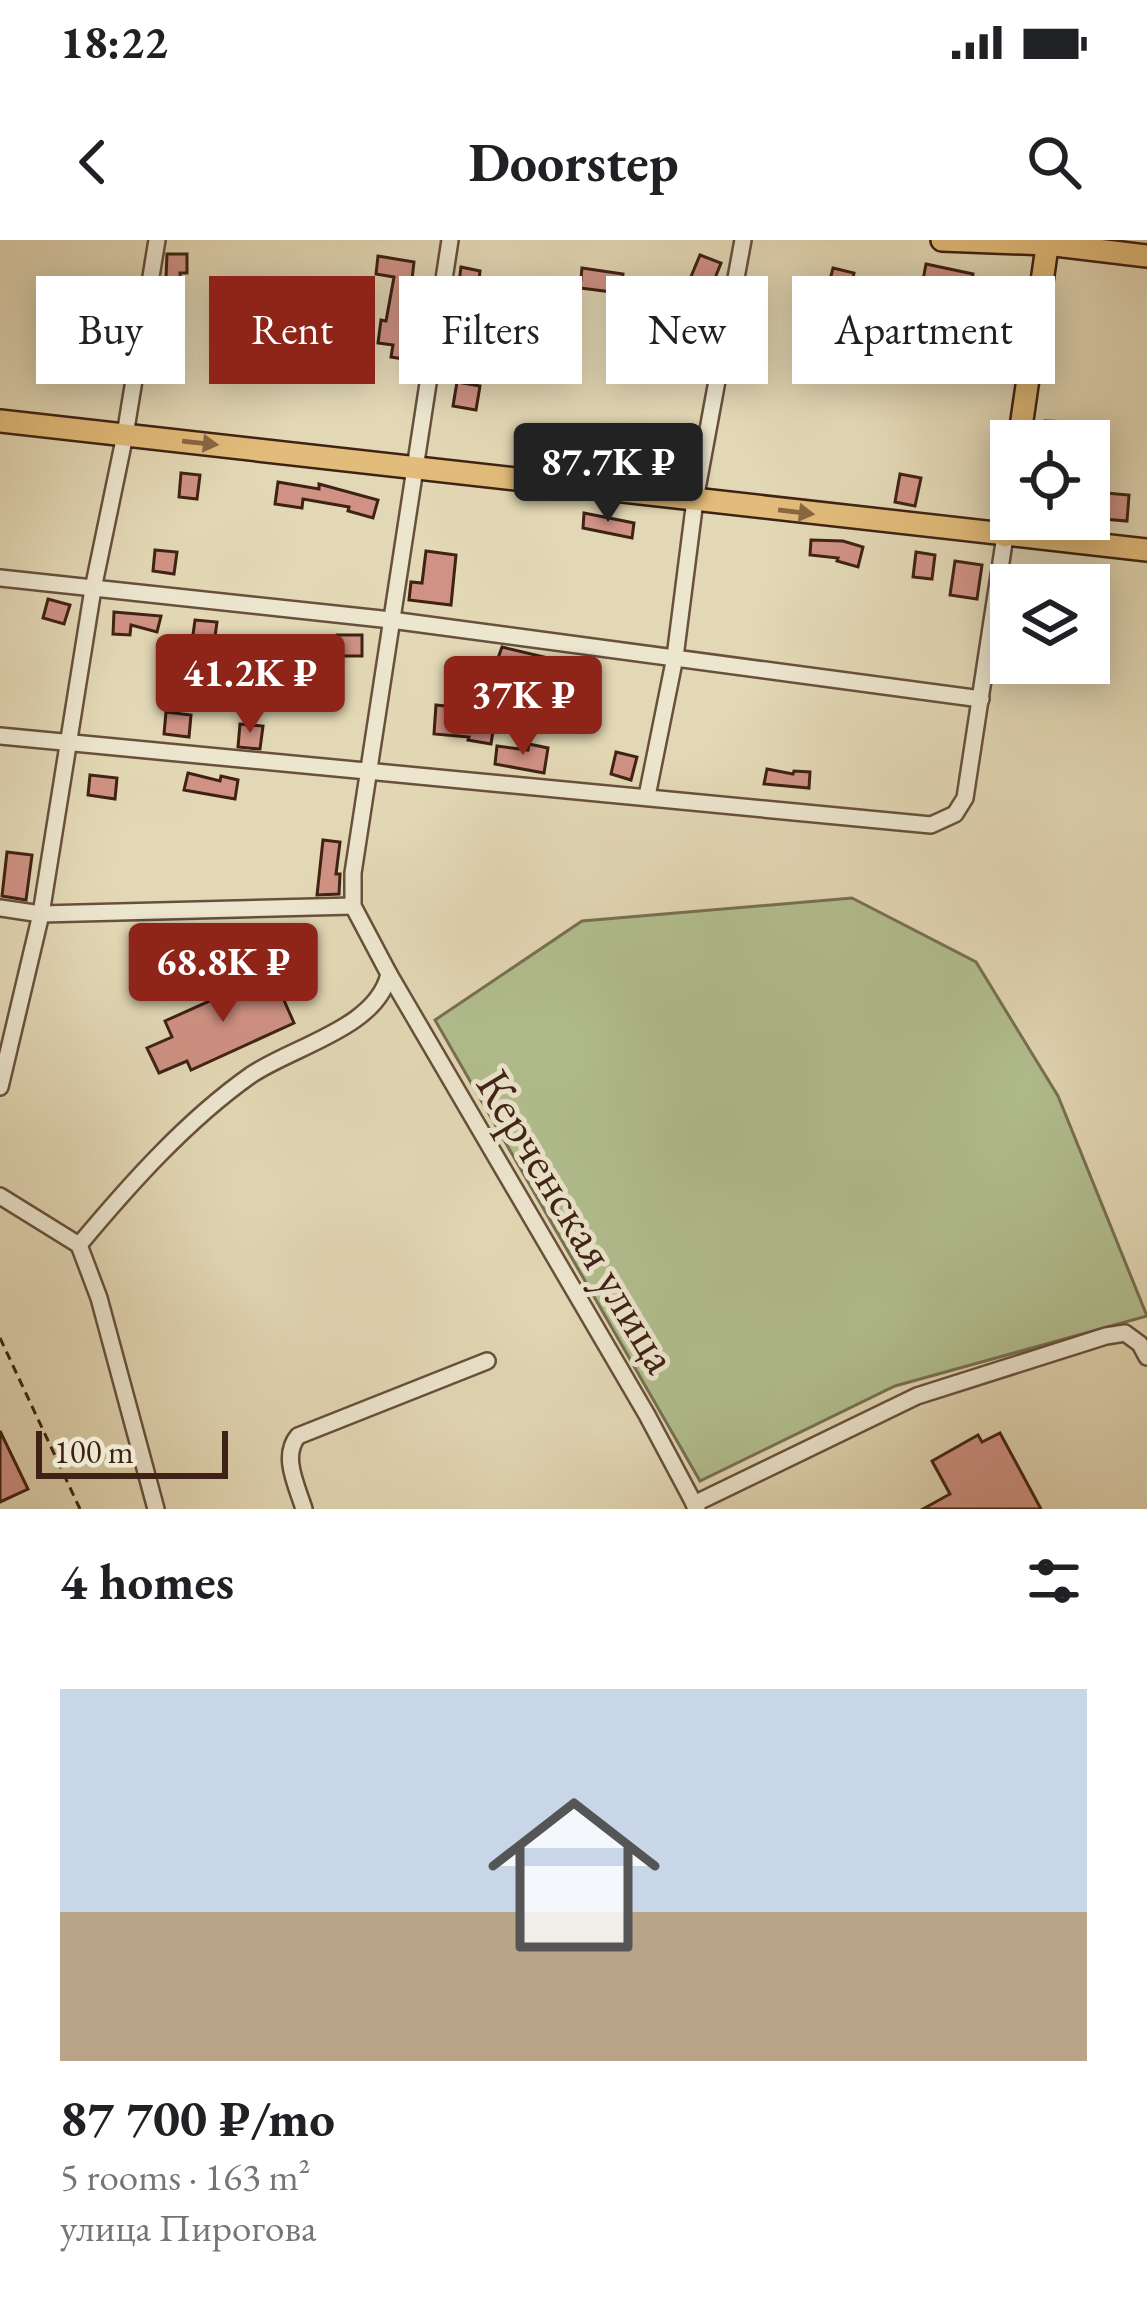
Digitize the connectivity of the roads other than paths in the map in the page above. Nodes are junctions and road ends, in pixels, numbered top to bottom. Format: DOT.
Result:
graph roads {
  1 [pos="157,240"];
  2 [pos="450,240"];
  3 [pos="743,240"];
  4 [pos="942,240"];
  5 [pos="1047,242"];
  6 [pos="1147,256"];
  7 [pos="1022,420"];
  8 [pos="0,421"];
  9 [pos="125,435"];
  10 [pos="415,468"];
  11 [pos="695,500"];
  12 [pos="990,534"];
  13 [pos="1004,540"];
  14 [pos="1046,540"];
  15 [pos="1147,550"];
  16 [pos="0,578"];
  17 [pos="93,589"];
  18 [pos="391,620"];
  19 [pos="675,657"];
  20 [pos="981,699"];
  21 [pos="0,736"];
  22 [pos="68,744"];
  23 [pos="367,772"];
  24 [pos="647,796"];
  25 [pos="353,907"];
  26 [pos="0,908"];
  27 [pos="41,914"];
  28 [pos="389,974"];
  29 [pos="0,1082"];
  30 [pos="0,1196"];
  31 [pos="79,1245"];
  32 [pos="1147,1357"];
  33 [pos="487,1361"];
  34 [pos="695,1506"];
  35 [pos="156,1509"];
  36 [pos="304,1509"];
  1 -- 9 [label="street"];
  2 -- 10 [label="street"];
  3 -- 11 [label="street"];
  4 -- 5 [label="main road"];
  5 -- 6 [label="main road"];
  5 -- 7 [label="main road"];
  8 -- 9 [label="main road"];
  9 -- 10 [label="main road, one-way"];
  9 -- 17 [label="street"];
  10 -- 11 [label="main road"];
  10 -- 18 [label="street"];
  11 -- 12 [label="main road, one-way"];
  11 -- 19 [label="street"];
  13 -- 20 [label="street"];
  14 -- 15 [label="main road"];
  16 -- 17 [label="street"];
  17 -- 18 [label="street"];
  17 -- 22 [label="street"];
  18 -- 19 [label="street"];
  18 -- 23 [label="street"];
  19 -- 20 [label="street"];
  19 -- 24 [label="street"];
  20 -- 24 [label="street"];
  21 -- 22 [label="street"];
  22 -- 23 [label="street"];
  22 -- 27 [label="street"];
  23 -- 24 [label="street"];
  23 -- 25 [label="street"];
  25 -- 27 [label="street"];
  25 -- 28 [label="street, Керченская улица"];
  26 -- 27 [label="street"];
  27 -- 29 [label="street"];
  28 -- 31 [label="street"];
  28 -- 34 [label="street, Керченская улица"];
  30 -- 31 [label="street"];
  31 -- 35 [label="street"];
  32 -- 34 [label="street"];
  33 -- 36 [label="street"];
}
